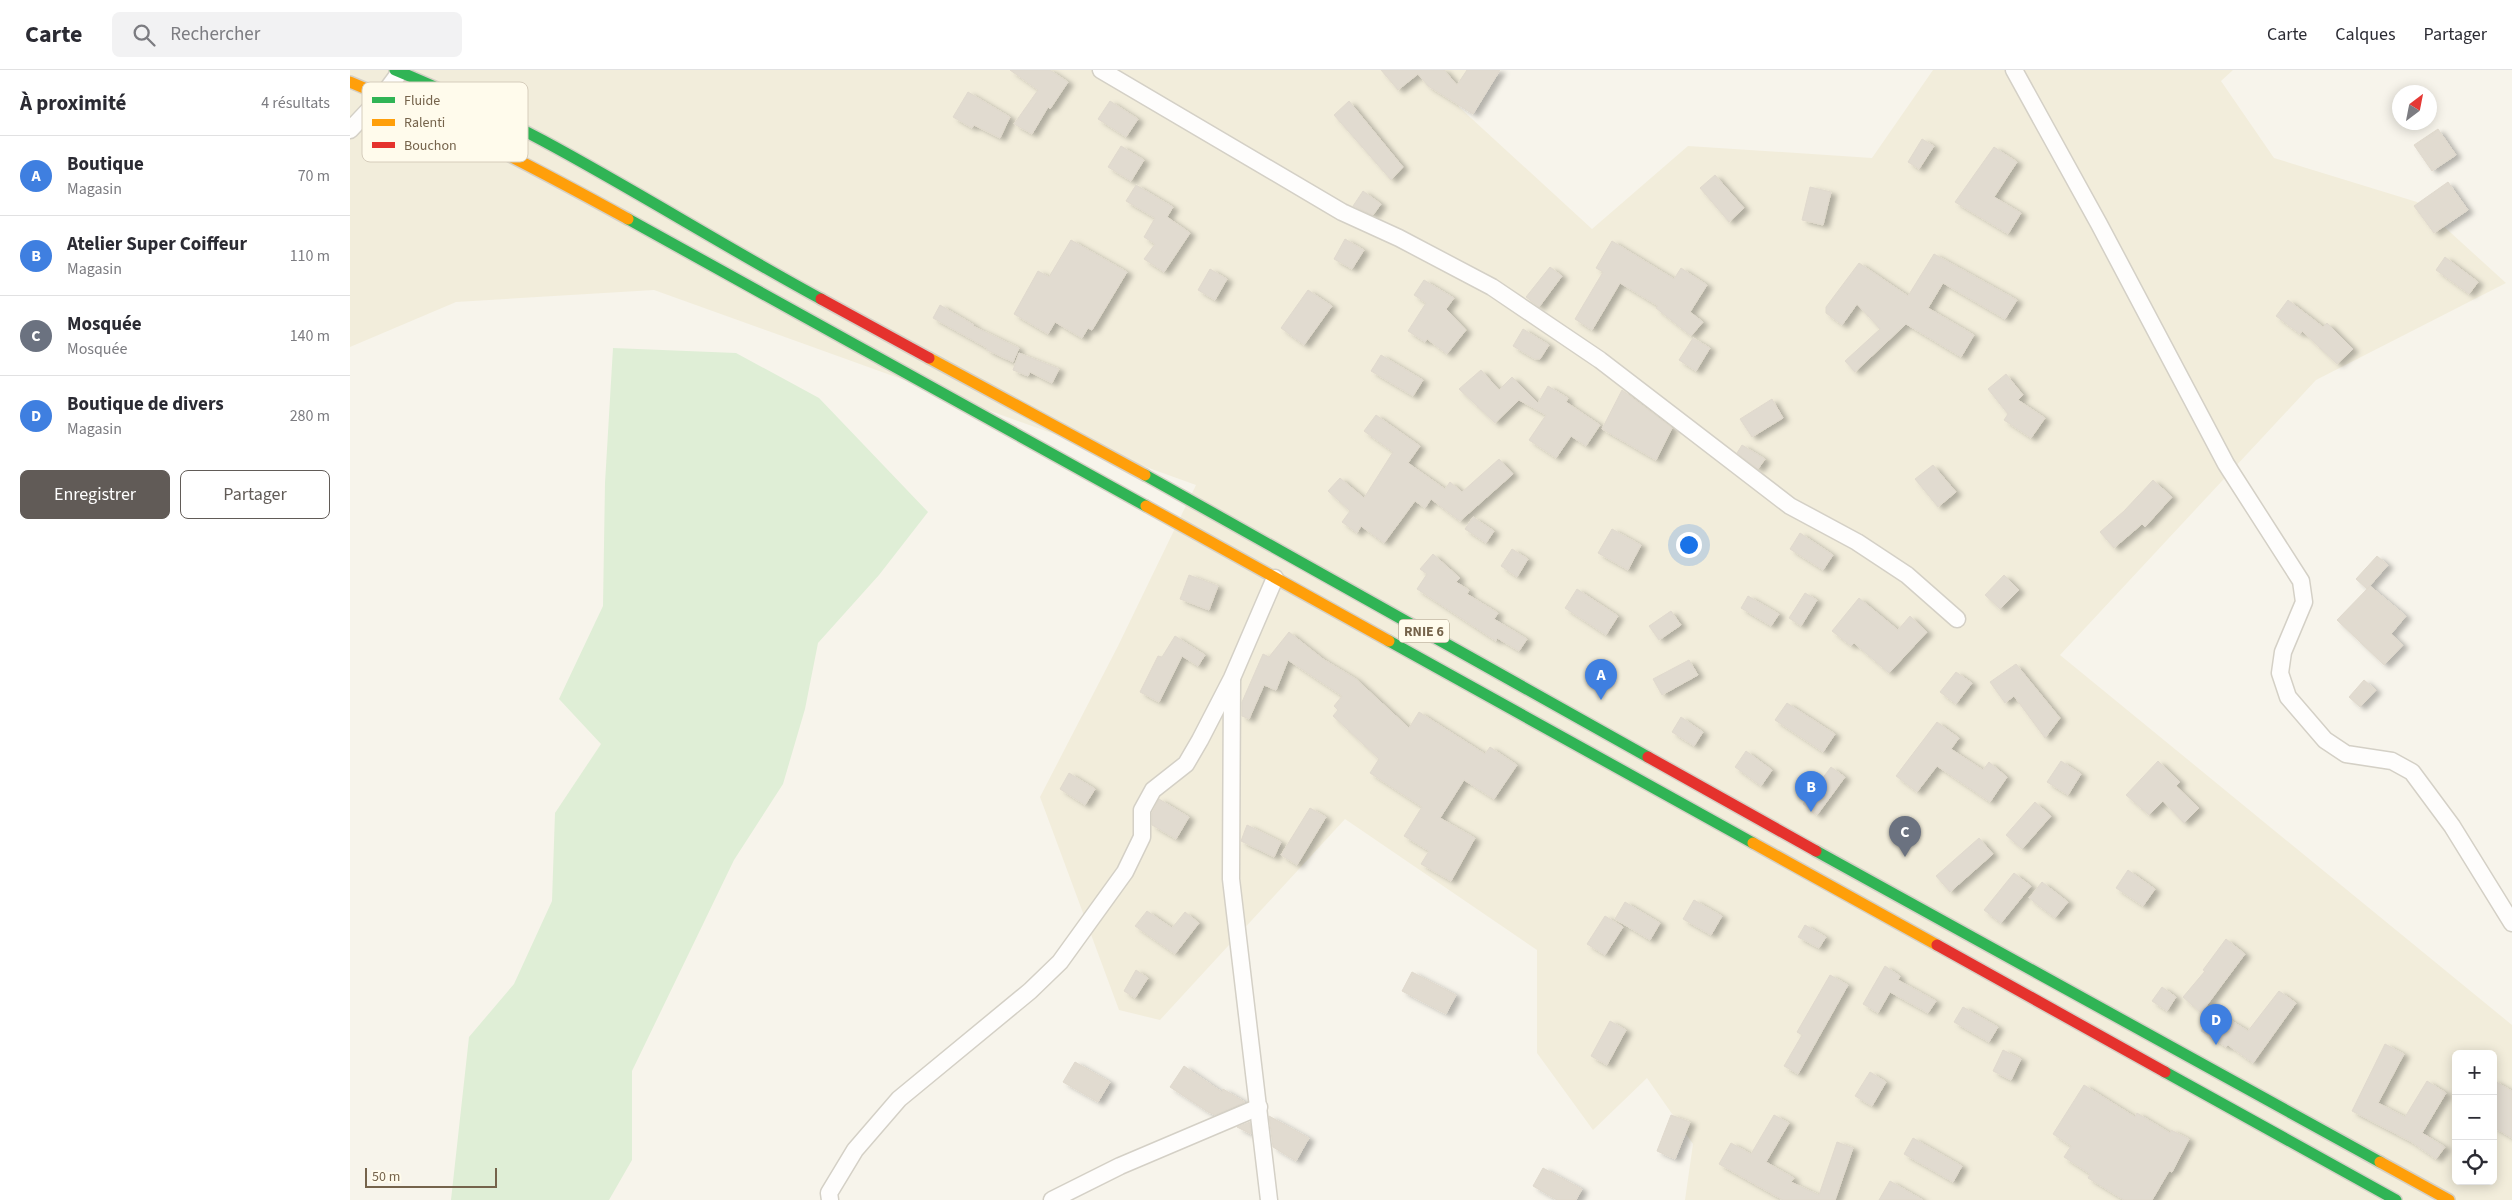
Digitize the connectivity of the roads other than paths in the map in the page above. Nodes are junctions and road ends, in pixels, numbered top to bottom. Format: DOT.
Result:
graph roads {
  1 [pos="1101,70"];
  2 [pos="2014,70"];
  3 [pos="398,71"];
  4 [pos="391,82"];
  5 [pos="425,82"];
  6 [pos="362,117"];
  7 [pos="350,130"];
  8 [pos="528,132"];
  9 [pos="523,162"];
  10 [pos="1275,578"];
  11 [pos="1957,618"];
  12 [pos="1232,678"];
  13 [pos="2512,923"];
  14 [pos="2252,1090"];
  15 [pos="1259,1107"];
  16 [pos="2238,1112"];
  17 [pos="830,1200"];
  18 [pos="1052,1200"];
  19 [pos="1269,1200"];
  20 [pos="2396,1200"];
  21 [pos="2449,1200"];
  1 -- 11 [label="street"];
  2 -- 13 [label="street"];
  3 -- 4 [label="street"];
  3 -- 5 [label="main road, RNIE 6"];
  6 -- 7 [label="street"];
  8 -- 14 [label="main road, RNIE 6"];
  9 -- 10 [label="main road, RNIE 6"];
  10 -- 12 [label="street"];
  10 -- 16 [label="main road, RNIE 6"];
  12 -- 15 [label="street"];
  12 -- 17 [label="street"];
  14 -- 16 [label="main road"];
  14 -- 21 [label="main road, RNIE 6"];
  15 -- 18 [label="street"];
  15 -- 19 [label="street"];
  16 -- 20 [label="main road, RNIE 6"];
}
